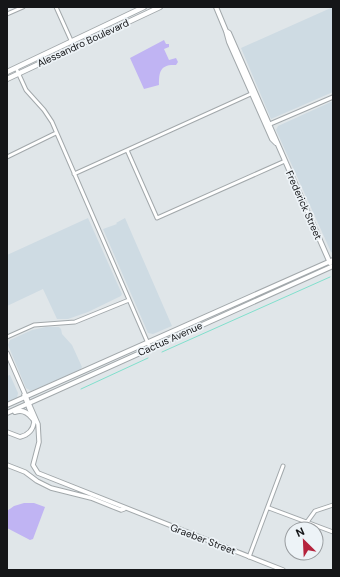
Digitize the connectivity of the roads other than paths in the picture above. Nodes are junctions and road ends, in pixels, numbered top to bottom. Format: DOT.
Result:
graph roads {
  1 [pos="23,7"];
  2 [pos="56,7"];
  3 [pos="144,7"];
  4 [pos="160,7"];
  5 [pos="216,7"];
  6 [pos="7,14"];
  7 [pos="226,31"];
  8 [pos="72,41"];
  9 [pos="229,42"];
  10 [pos="74,47"];
  11 [pos="244,65"];
  12 [pos="16,68"];
  13 [pos="7,72"];
  14 [pos="19,74"];
  15 [pos="7,80"];
  16 [pos="254,93"];
  17 [pos="333,97"];
  18 [pos="270,124"];
  19 [pos="56,133"];
  20 [pos="276,143"];
  21 [pos="127,150"];
  22 [pos="7,157"];
  23 [pos="285,161"];
  24 [pos="74,174"];
  25 [pos="331,260"];
  26 [pos="332,266"];
  27 [pos="129,300"];
  28 [pos="7,336"];
  29 [pos="148,342"];
  30 [pos="150,348"];
  31 [pos="7,353"];
  32 [pos="25,397"];
  33 [pos="28,404"];
  34 [pos="7,405"];
  35 [pos="7,414"];
  36 [pos="32,418"];
  37 [pos="7,432"];
  38 [pos="28,434"];
  39 [pos="24,438"];
  40 [pos="7,465"];
  41 [pos="283,466"];
  42 [pos="333,505"];
  43 [pos="269,508"];
  44 [pos="124,509"];
  45 [pos="304,521"];
  46 [pos="308,521"];
  47 [pos="249,557"];
  48 [pos="274,568"];
  49 [pos="283,570"];
  1 -- 6 [label="street"];
  2 -- 8 [label="street"];
  3 -- 8 [label="main road, Alessandro Boulevard"];
  4 -- 10 [label="main road, Alessandro Boulevard"];
  5 -- 7 [label="main road, Frederick Street"];
  7 -- 9 [label="main road, Frederick Street"];
  7 -- 11 [label="main road, Frederick Street"];
  8 -- 10 [label="street"];
  8 -- 12 [label="main road, Alessandro Boulevard"];
  9 -- 11 [label="main road"];
  9 -- 16 [label="main road, Frederick Street"];
  10 -- 14 [label="main road, Alessandro Boulevard"];
  11 -- 16 [label="main road, Frederick Street"];
  12 -- 13 [label="main road, Alessandro Boulevard"];
  12 -- 14 [label="street"];
  14 -- 15 [label="main road, Alessandro Boulevard"];
  14 -- 19 [label="street"];
  16 -- 18 [label="main road, Frederick Street"];
  16 -- 20 [label="main road, Frederick Street"];
  16 -- 21 [label="street"];
  17 -- 18 [label="street"];
  18 -- 20 [label="main road, Frederick Street"];
  19 -- 22 [label="street"];
  19 -- 24 [label="street"];
  20 -- 23 [label="main road, Frederick Street"];
  21 -- 23 [label="street"];
  21 -- 24 [label="street"];
  23 -- 25 [label="main road, Frederick Street"];
  24 -- 27 [label="street"];
  25 -- 26 [label="main road, Frederick Street"];
  25 -- 29 [label="main road, Cactus Avenue"];
  26 -- 30 [label="main road, Cactus Avenue"];
  27 -- 28 [label="street"];
  27 -- 29 [label="street"];
  29 -- 30 [label="street"];
  29 -- 32 [label="main road, Cactus Avenue"];
  30 -- 33 [label="main road, Cactus Avenue"];
  31 -- 32 [label="street"];
  32 -- 33 [label="street"];
  32 -- 34 [label="main road, Cactus Avenue"];
  33 -- 35 [label="main road, Cactus Avenue"];
  33 -- 36 [label="street"];
  33 -- 44 [label="street, Graeber Street"];
  35 -- 36 [label="main road"];
  36 -- 38 [label="street"];
  37 -- 38 [label="street"];
  38 -- 39 [label="street"];
  40 -- 44 [label="street, Graeber Street"];
  41 -- 43 [label="street"];
  42 -- 46 [label="street"];
  43 -- 45 [label="street"];
  43 -- 47 [label="street"];
  44 -- 47 [label="street, Graeber Street"];
  47 -- 48 [label="street, Graeber Street"];
  48 -- 49 [label="street, Graeber Street"];
}
